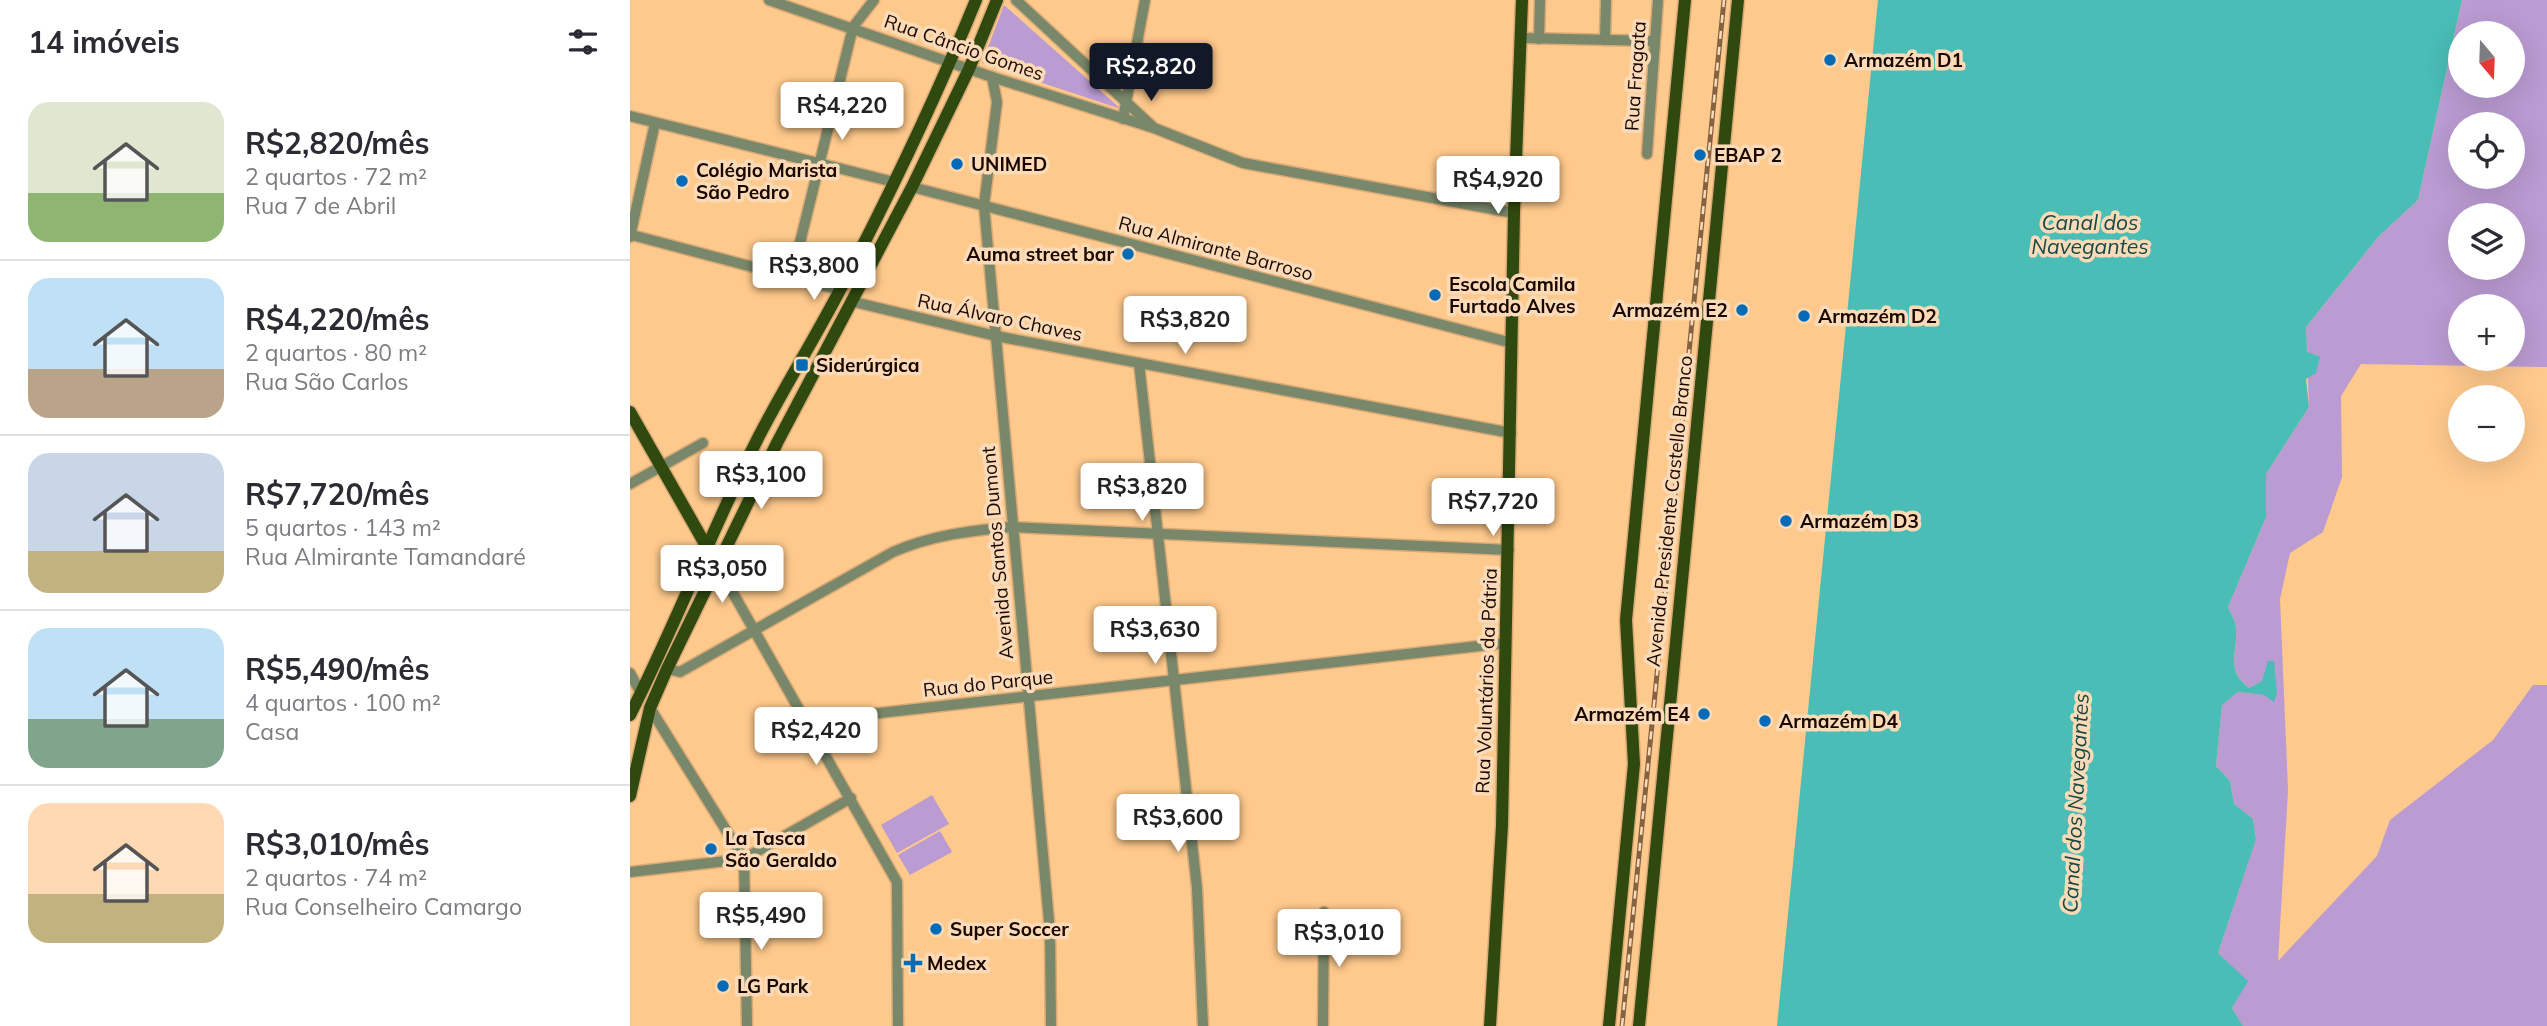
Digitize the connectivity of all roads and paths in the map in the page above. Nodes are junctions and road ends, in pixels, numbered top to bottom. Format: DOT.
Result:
graph roads {
  1 [pos="769,0"];
  2 [pos="874,0"];
  3 [pos="976,0"];
  4 [pos="997,0"];
  5 [pos="1016,0"];
  6 [pos="1145,0"];
  7 [pos="1522,0"];
  8 [pos="1540,0"];
  9 [pos="1606,0"];
  10 [pos="1658,0"];
  11 [pos="1685,0"];
  12 [pos="1738,0"];
  13 [pos="853,27"];
  14 [pos="1522,38"];
  15 [pos="1539,38"];
  16 [pos="1605,40"];
  17 [pos="1654,41"];
  18 [pos="951,61"];
  19 [pos="969,69"];
  20 [pos="992,77"];
  21 [pos="1126,102"];
  22 [pos="630,116"];
  23 [pos="1123,119"];
  24 [pos="655,123"];
  25 [pos="1154,128"];
  26 [pos="1647,154"];
  27 [pos="820,165"];
  28 [pos="894,182"];
  29 [pos="912,187"];
  30 [pos="984,205"];
  31 [pos="1514,213"];
  32 [pos="631,236"];
  33 [pos="792,275"];
  34 [pos="840,290"];
  35 [pos="854,302"];
  36 [pos="996,336"];
  37 [pos="1512,344"];
  38 [pos="1139,363"];
  39 [pos="630,412"];
  40 [pos="1511,433"];
  41 [pos="703,443"];
  42 [pos="661,466"];
  43 [pos="630,484"];
  44 [pos="1011,527"];
  45 [pos="1159,535"];
  46 [pos="706,545"];
  47 [pos="1509,550"];
  48 [pos="716,563"];
  49 [pos="756,632"];
  50 [pos="1506,643"];
  51 [pos="667,669"];
  52 [pos="630,673"];
  53 [pos="1175,680"];
  54 [pos="636,696"];
  55 [pos="1028,696"];
  56 [pos="650,708"];
  57 [pos="630,715"];
  58 [pos="808,721"];
  59 [pos="630,796"];
  60 [pos="851,798"];
  61 [pos="744,859"];
  62 [pos="630,872"];
  63 [pos="1324,912"];
  64 [pos="747,1026"];
  65 [pos="898,1026"];
  66 [pos="1051,1026"];
  67 [pos="1203,1026"];
  68 [pos="1324,1026"];
  69 [pos="1490,1026"];
  70 [pos="1609,1026"];
  71 [pos="1639,1026"];
  1 -- 13 [label="street, Rua Câncio Gomes"];
  2 -- 13 [label="street"];
  3 -- 18 [label="main road"];
  4 -- 19 [label="main road"];
  5 -- 21 [label="street"];
  6 -- 21 [label="street"];
  7 -- 14 [label="main road, Rua Voluntários da Pátria"];
  8 -- 15 [label="street"];
  9 -- 16 [label="street"];
  10 -- 17 [label="street, Rua Fragata"];
  11 -- 70 [label="main road, Avenida Presidente Castello Branco"];
  12 -- 71 [label="main road, Avenida Presidente Castello Branco"];
  13 -- 18 [label="street, Rua Câncio Gomes"];
  13 -- 27 [label="street"];
  14 -- 15 [label="street"];
  14 -- 31 [label="main road, Rua Voluntários da Pátria"];
  15 -- 16 [label="street"];
  16 -- 17 [label="street"];
  17 -- 26 [label="street, Rua Fragata"];
  18 -- 19 [label="street, Rua Câncio Gomes"];
  18 -- 28 [label="main road"];
  19 -- 20 [label="street, Rua Câncio Gomes"];
  19 -- 29 [label="main road"];
  20 -- 23 [label="street, Rua Câncio Gomes"];
  20 -- 30 [label="street, Avenida Santos Dumont"];
  21 -- 23 [label="street"];
  21 -- 25 [label="street"];
  22 -- 24 [label="street"];
  23 -- 25 [label="street, Rua Câncio Gomes"];
  24 -- 27 [label="street"];
  24 -- 32 [label="street"];
  25 -- 31 [label="street, Rua Câncio Gomes"];
  27 -- 28 [label="street"];
  27 -- 33 [label="street"];
  28 -- 34 [label="main road"];
  29 -- 30 [label="street, Rua Almirante Barroso"];
  29 -- 35 [label="main road"];
  30 -- 36 [label="street, Avenida Santos Dumont"];
  30 -- 37 [label="street, Rua Almirante Barroso"];
  31 -- 37 [label="main road, Rua Voluntários da Pátria"];
  32 -- 33 [label="street"];
  33 -- 34 [label="street"];
  34 -- 46 [label="main road"];
  35 -- 36 [label="street, Rua Álvaro Chaves"];
  35 -- 48 [label="main road"];
  36 -- 38 [label="street, Rua Álvaro Chaves"];
  36 -- 44 [label="street, Avenida Santos Dumont"];
  37 -- 40 [label="main road, Rua Voluntários da Pátria"];
  38 -- 40 [label="street, Rua Álvaro Chaves"];
  38 -- 45 [label="street"];
  39 -- 42 [label="main road"];
  40 -- 47 [label="main road, Rua Voluntários da Pátria"];
  41 -- 42 [label="street"];
  42 -- 43 [label="street"];
  42 -- 46 [label="main road"];
  44 -- 45 [label="street"];
  44 -- 49 [label="street"];
  44 -- 55 [label="street, Avenida Santos Dumont"];
  45 -- 47 [label="street"];
  45 -- 53 [label="street"];
  46 -- 48 [label="main road"];
  46 -- 54 [label="main road"];
  47 -- 50 [label="main road, Rua Voluntários da Pátria"];
  48 -- 49 [label="street"];
  48 -- 51 [label="main road"];
  49 -- 51 [label="street"];
  49 -- 58 [label="street"];
  50 -- 53 [label="street, Rua do Parque"];
  50 -- 69 [label="main road, Rua Voluntários da Pátria"];
  51 -- 56 [label="main road"];
  52 -- 54 [label="street"];
  53 -- 55 [label="street, Rua do Parque"];
  53 -- 67 [label="street"];
  54 -- 56 [label="main road"];
  54 -- 57 [label="main road"];
  55 -- 58 [label="street, Rua do Parque"];
  55 -- 66 [label="street, Avenida Santos Dumont"];
  56 -- 59 [label="main road"];
  56 -- 61 [label="street"];
  58 -- 60 [label="street"];
  60 -- 61 [label="street"];
  60 -- 65 [label="street"];
  61 -- 62 [label="street"];
  61 -- 64 [label="street"];
  63 -- 68 [label="street"];
}
